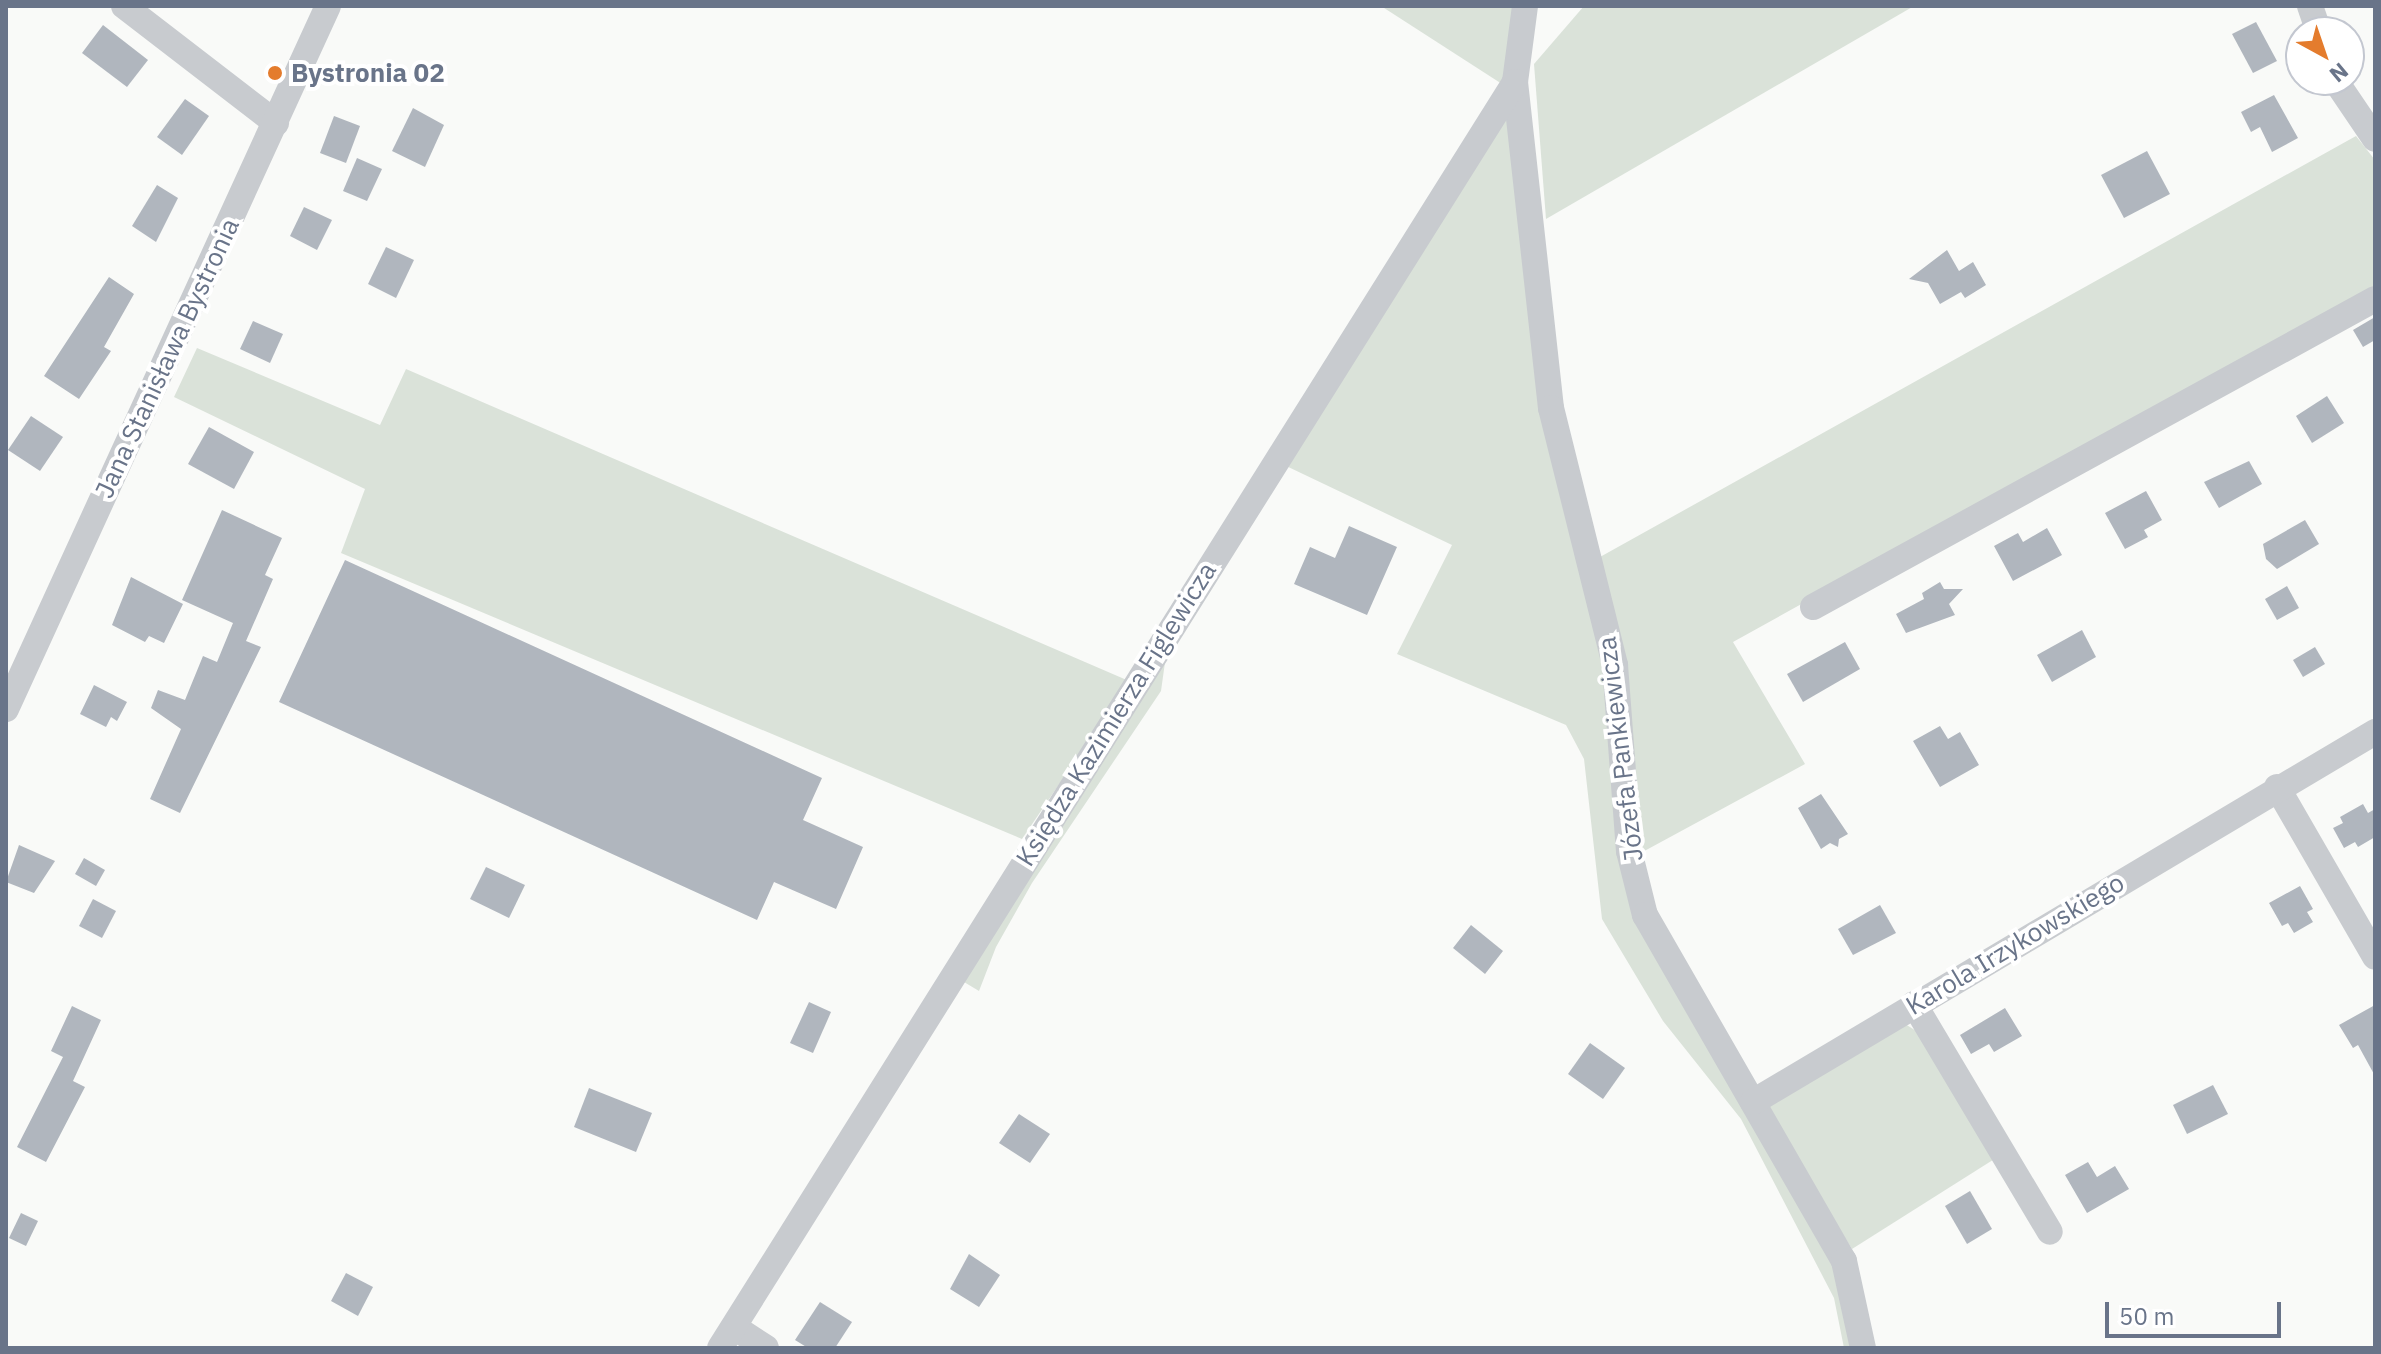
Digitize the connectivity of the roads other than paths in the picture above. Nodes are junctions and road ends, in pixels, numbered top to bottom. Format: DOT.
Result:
graph roads {
  1 [pos="124,6"];
  2 [pos="328,6"];
  3 [pos="1525,6"];
  4 [pos="1515,82"];
  5 [pos="2346,96"];
  6 [pos="276,123"];
  7 [pos="2375,139"];
  8 [pos="2375,299"];
  9 [pos="1813,607"];
  10 [pos="6,709"];
  11 [pos="2375,732"];
  12 [pos="2277,787"];
  13 [pos="2375,957"];
  14 [pos="1914,1004"];
  15 [pos="1753,1102"];
  16 [pos="2050,1232"];
  17 [pos="727,1337"];
  18 [pos="766,1348"];
  19 [pos="1863,1348"];
  1 -- 6 [label="street"];
  2 -- 6 [label="street, Jana Stanisława Bystronia"];
  3 -- 4 [label="street, Józefa Pankiewicza"];
  4 -- 15 [label="street, Józefa Pankiewicza"];
  4 -- 17 [label="street, Księdza Kazimierza Figlewicza"];
  5 -- 7 [label="street"];
  6 -- 10 [label="street, Jana Stanisława Bystronia"];
  8 -- 9 [label="street"];
  11 -- 12 [label="street, Karola Irzykowskiego"];
  12 -- 13 [label="street"];
  12 -- 14 [label="street, Karola Irzykowskiego"];
  14 -- 15 [label="street, Karola Irzykowskiego"];
  14 -- 16 [label="street"];
  15 -- 19 [label="street, Józefa Pankiewicza"];
  17 -- 18 [label="street"];
}
